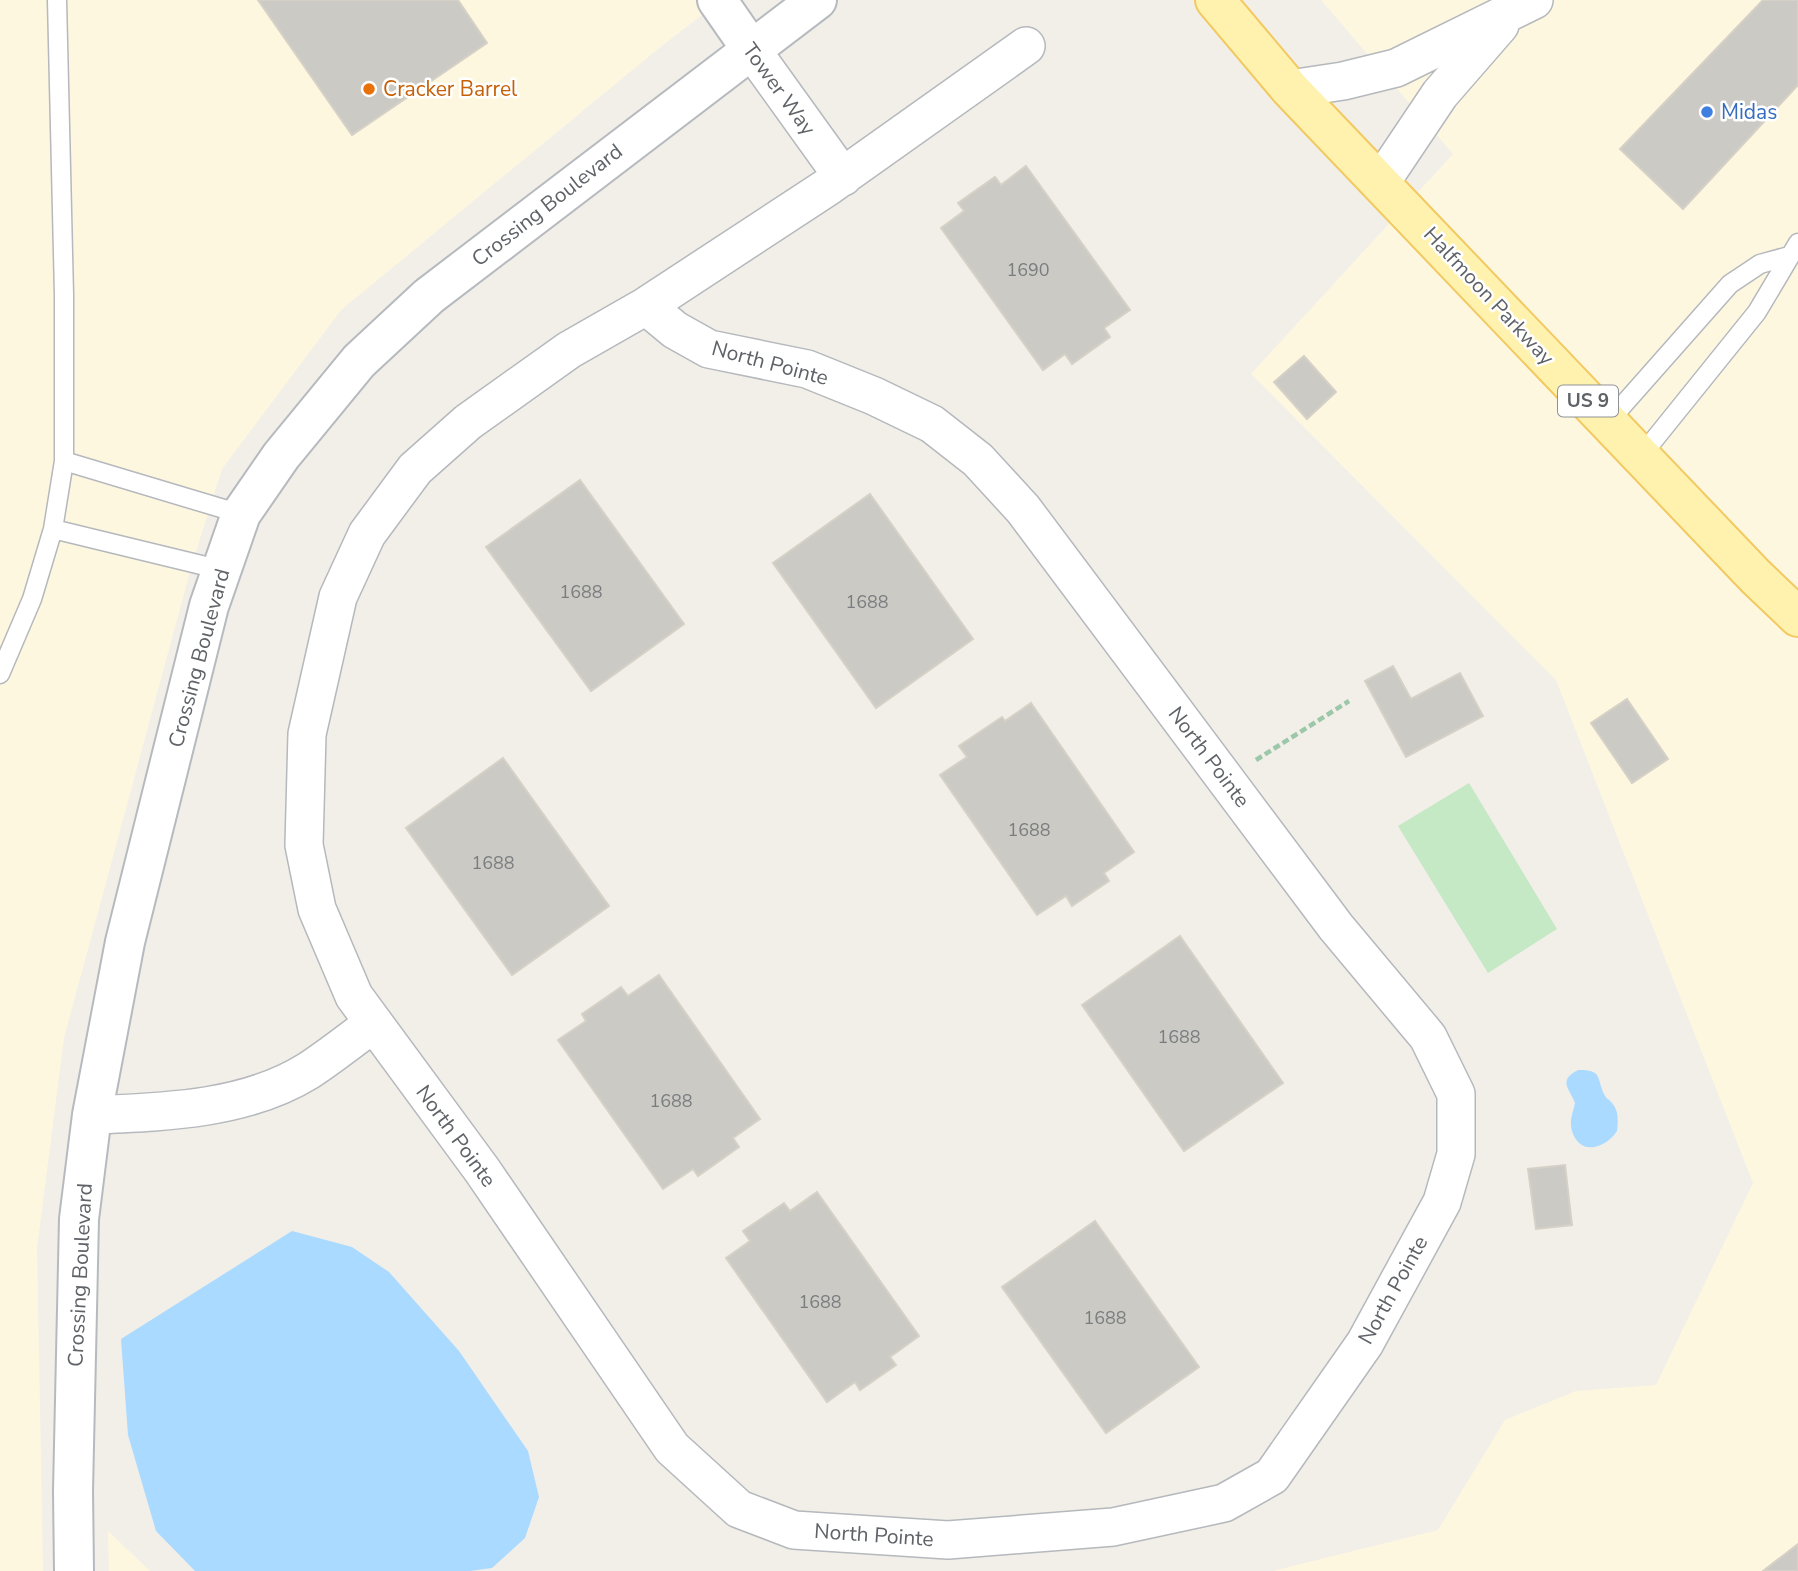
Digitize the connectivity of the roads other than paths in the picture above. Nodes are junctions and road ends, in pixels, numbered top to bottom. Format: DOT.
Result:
graph roads {
  1 [pos="57,0"];
  2 [pos="717,0"];
  3 [pos="817,0"];
  4 [pos="1215,0"];
  5 [pos="1522,7"];
  6 [pos="1026,46"];
  7 [pos="751,49"];
  8 [pos="1290,89"];
  9 [pos="842,177"];
  10 [pos="1381,182"];
  11 [pos="1794,250"];
  12 [pos="646,306"];
  13 [pos="1608,422"];
  14 [pos="1641,456"];
  15 [pos="64,461"];
  16 [pos="241,514"];
  17 [pos="53,528"];
  18 [pos="222,570"];
  19 [pos="1798,617"];
  20 [pos="0,674"];
  21 [pos="374,1023"];
  22 [pos="92,1115"];
  23 [pos="74,1571"];
  1 -- 15 [label="lane"];
  2 -- 7 [label="street, Tower Way"];
  3 -- 7 [label="street, Crossing Boulevard"];
  4 -- 8 [label="main road, Halfmoon Parkway / US 9"];
  5 -- 8 [label="street"];
  5 -- 10 [label="street"];
  6 -- 9 [label="street, North Pointe"];
  7 -- 9 [label="street, Tower Way"];
  7 -- 16 [label="street, Crossing Boulevard"];
  8 -- 10 [label="main road, Halfmoon Parkway / US 9"];
  9 -- 12 [label="street, North Pointe"];
  10 -- 13 [label="main road, Halfmoon Parkway / US 9"];
  11 -- 13 [label="lane"];
  11 -- 14 [label="lane"];
  12 -- 21 [label="street, North Pointe"];
  12 -- 21 [label="street, North Pointe"];
  13 -- 14 [label="main road, Halfmoon Parkway / US 9"];
  14 -- 19 [label="main road, Halfmoon Parkway / US 9"];
  15 -- 16 [label="lane"];
  15 -- 17 [label="lane"];
  16 -- 18 [label="street, Crossing Boulevard"];
  17 -- 18 [label="lane"];
  17 -- 20 [label="lane"];
  18 -- 22 [label="street, Crossing Boulevard"];
  21 -- 22 [label="street"];
  22 -- 23 [label="street, Crossing Boulevard"];
}
